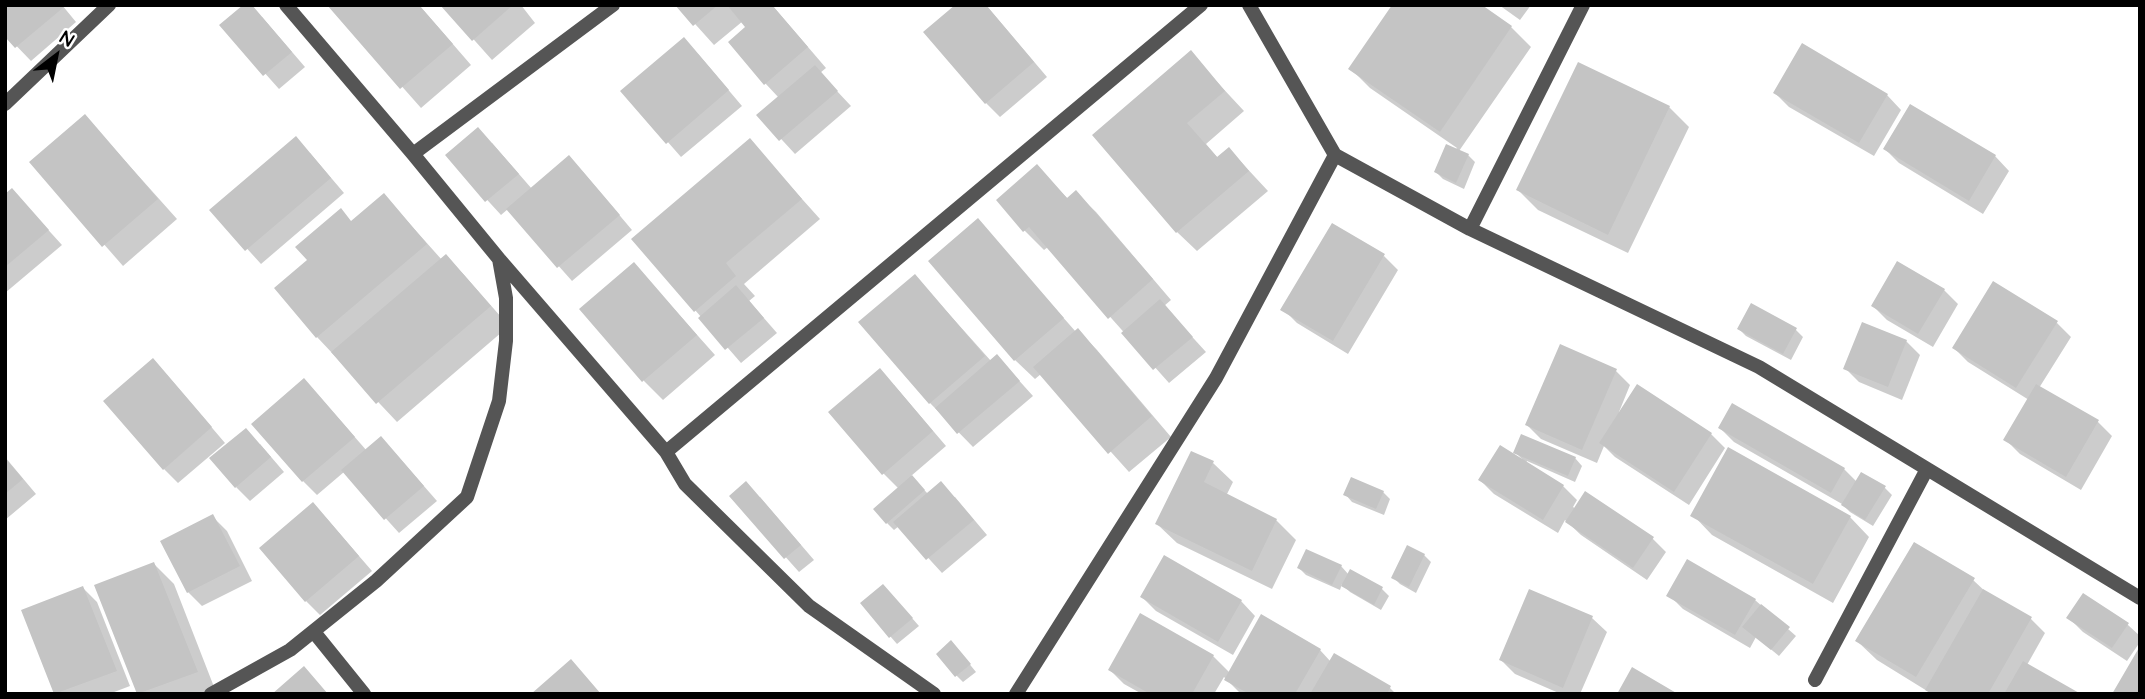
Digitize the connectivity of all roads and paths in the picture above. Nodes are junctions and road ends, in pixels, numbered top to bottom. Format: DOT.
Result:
graph roads {
  1 [pos="109,5"];
  2 [pos="286,5"];
  3 [pos="613,5"];
  4 [pos="1200,5"];
  5 [pos="1249,5"];
  6 [pos="1583,5"];
  7 [pos="5,104"];
  8 [pos="413,154"];
  9 [pos="1335,155"];
  10 [pos="1470,229"];
  11 [pos="499,259"];
  12 [pos="666,452"];
  13 [pos="1927,469"];
  14 [pos="2140,598"];
  15 [pos="314,632"];
  16 [pos="1815,680"];
  17 [pos="211,694"];
  18 [pos="364,694"];
  19 [pos="934,694"];
  20 [pos="1016,694"];
  1 -- 7 [label="street"];
  2 -- 8 [label="street"];
  3 -- 8 [label="street"];
  4 -- 12 [label="street"];
  5 -- 9 [label="street"];
  6 -- 10 [label="street"];
  8 -- 11 [label="street"];
  9 -- 10 [label="street"];
  9 -- 20 [label="street"];
  10 -- 13 [label="street"];
  11 -- 12 [label="street"];
  11 -- 15 [label="street"];
  12 -- 19 [label="street"];
  13 -- 14 [label="street"];
  13 -- 16 [label="street"];
  15 -- 17 [label="street"];
  15 -- 18 [label="street"];
}
